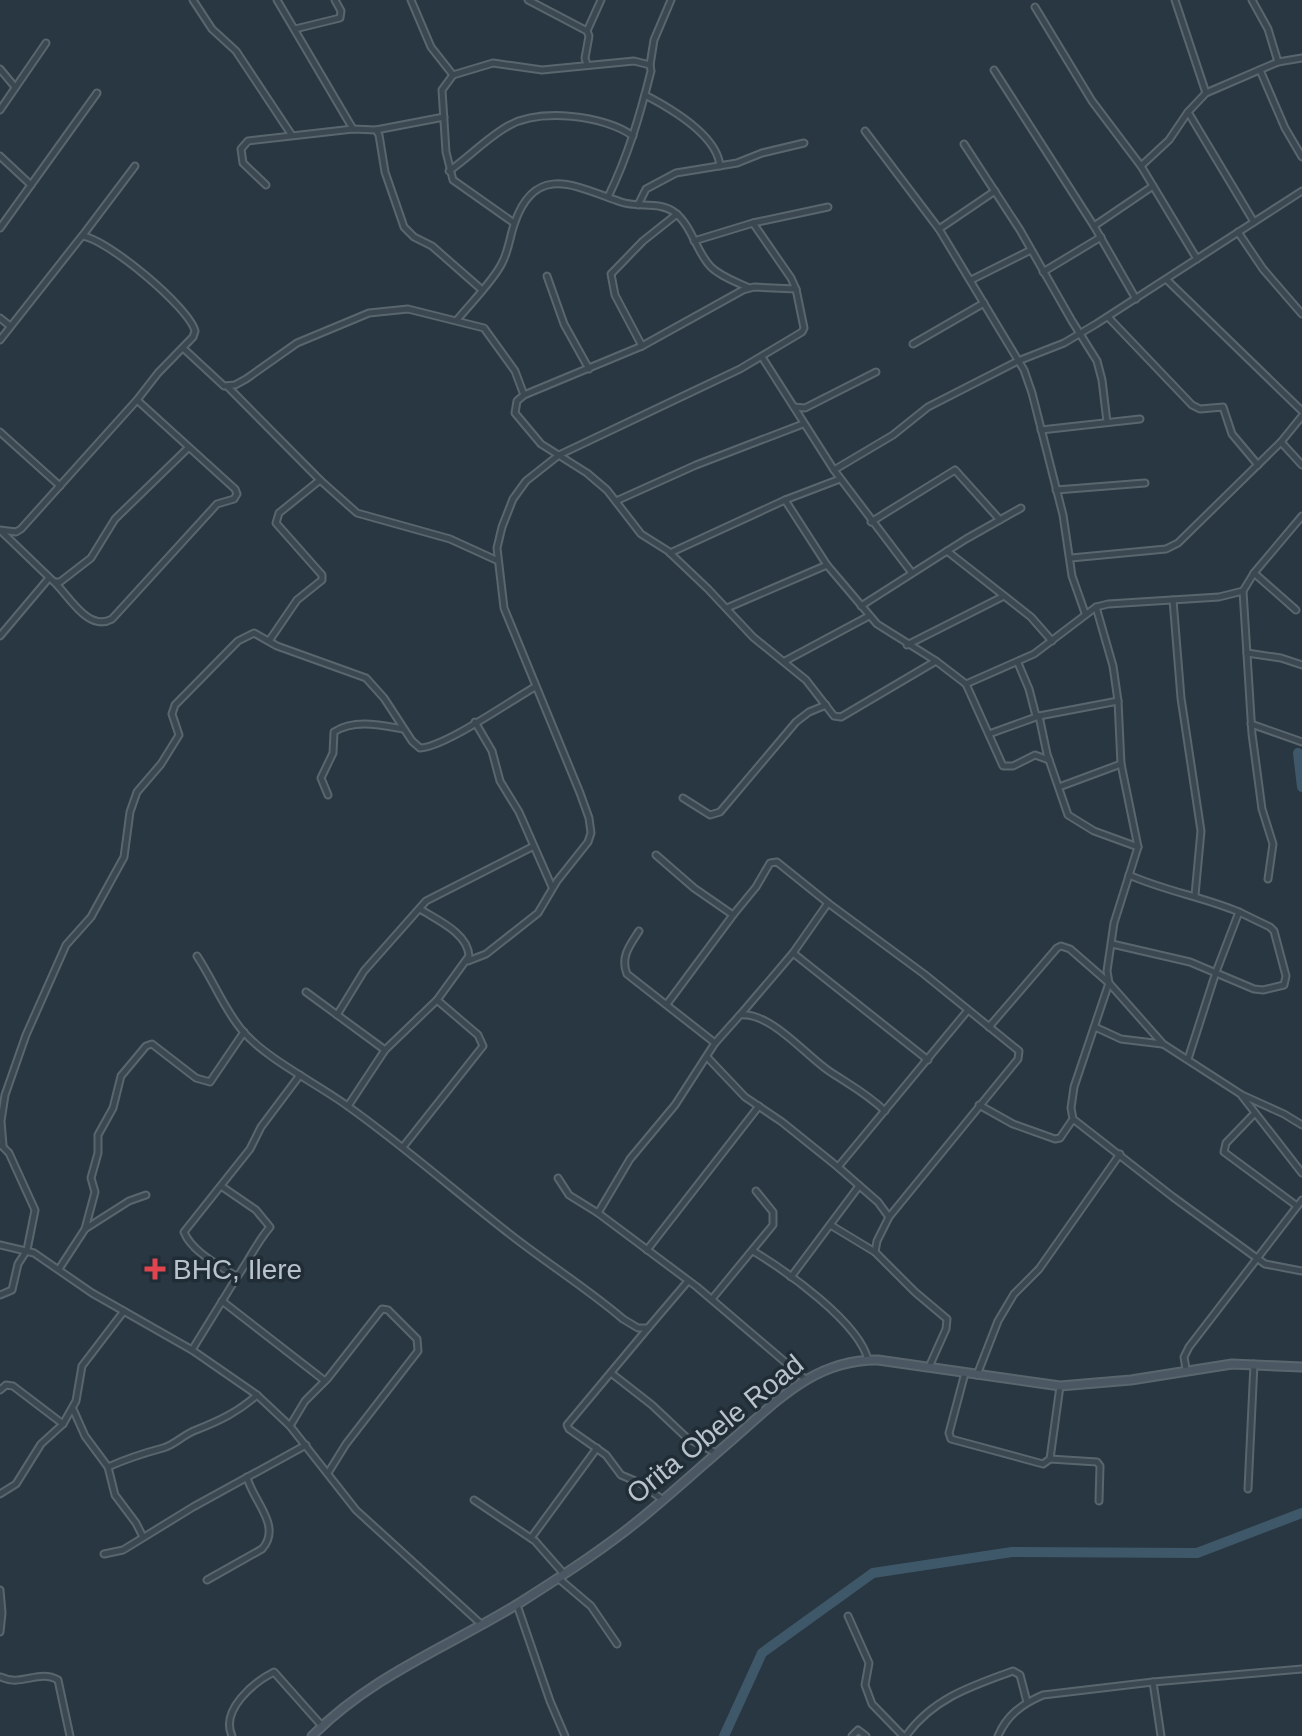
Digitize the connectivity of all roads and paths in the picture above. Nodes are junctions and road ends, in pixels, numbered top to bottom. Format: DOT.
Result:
graph roads {
  1 [pos="193,0"];
  2 [pos="277,0"];
  3 [pos="335,0"];
  4 [pos="411,0"];
  5 [pos="528,0"];
  6 [pos="601,0"];
  7 [pos="671,0"];
  8 [pos="1175,0"];
  9 [pos="1252,0"];
  10 [pos="1035,7"];
  11 [pos="294,29"];
  12 [pos="587,31"];
  13 [pos="46,43"];
  14 [pos="1302,58"];
  15 [pos="1278,62"];
  16 [pos="587,65"];
  17 [pos="650,65"];
  18 [pos="0,69"];
  19 [pos="994,70"];
  20 [pos="1260,70"];
  21 [pos="453,75"];
  22 [pos="15,87"];
  23 [pos="97,93"];
  24 [pos="1206,93"];
  25 [pos="645,95"];
  26 [pos="0,110"];
  27 [pos="1188,112"];
  28 [pos="444,117"];
  29 [pos="353,129"];
  30 [pos="376,130"];
  31 [pos="865,131"];
  32 [pos="291,134"];
  33 [pos="633,136"];
  34 [pos="804,143"];
  35 [pos="964,144"];
  36 [pos="0,156"];
  37 [pos="1302,157"];
  38 [pos="135,166"];
  39 [pos="720,166"];
  40 [pos="1141,166"];
  41 [pos="449,171"];
  42 [pos="31,185"];
  43 [pos="266,185"];
  44 [pos="1153,186"];
  45 [pos="995,191"];
  46 [pos="1302,191"];
  47 [pos="608,197"];
  48 [pos="638,205"];
  49 [pos="828,207"];
  50 [pos="677,214"];
  51 [pos="1254,222"];
  52 [pos="514,223"];
  53 [pos="753,223"];
  54 [pos="1094,226"];
  55 [pos="0,228"];
  56 [pos="939,229"];
  57 [pos="1238,232"];
  58 [pos="82,236"];
  59 [pos="1101,237"];
  60 [pos="694,241"];
  61 [pos="1031,250"];
  62 [pos="1197,259"];
  63 [pos="1043,272"];
  64 [pos="547,276"];
  65 [pos="971,280"];
  66 [pos="1167,280"];
  67 [pos="749,288"];
  68 [pos="481,289"];
  69 [pos="796,289"];
  70 [pos="1136,299"];
  71 [pos="984,303"];
  72 [pos="1302,314"];
  73 [pos="1108,317"];
  74 [pos="0,318"];
  75 [pos="457,320"];
  76 [pos="10,326"];
  77 [pos="1080,333"];
  78 [pos="0,340"];
  79 [pos="913,344"];
  80 [pos="642,346"];
  81 [pos="183,348"];
  82 [pos="762,357"];
  83 [pos="1018,361"];
  84 [pos="589,369"];
  85 [pos="876,372"];
  86 [pos="227,386"];
  87 [pos="524,395"];
  88 [pos="137,400"];
  89 [pos="793,407"];
  90 [pos="805,408"];
  91 [pos="1302,414"];
  92 [pos="798,416"];
  93 [pos="1140,419"];
  94 [pos="1107,422"];
  95 [pos="803,424"];
  96 [pos="1041,430"];
  97 [pos="0,432"];
  98 [pos="1281,442"];
  99 [pos="188,448"];
  100 [pos="559,455"];
  101 [pos="1258,465"];
  102 [pos="1302,465"];
  103 [pos="834,470"];
  104 [pos="840,479"];
  105 [pos="320,480"];
  106 [pos="1145,483"];
  107 [pos="60,486"];
  108 [pos="1056,490"];
  109 [pos="785,500"];
  110 [pos="616,501"];
  111 [pos="1021,508"];
  112 [pos="1302,516"];
  113 [pos="1000,520"];
  114 [pos="871,522"];
  115 [pos="0,530"];
  116 [pos="947,551"];
  117 [pos="670,553"];
  118 [pos="1071,558"];
  119 [pos="496,560"];
  120 [pos="827,565"];
  121 [pos="912,573"];
  122 [pos="1254,573"];
  123 [pos="52,580"];
  124 [pos="1243,591"];
  125 [pos="1004,596"];
  126 [pos="1173,600"];
  127 [pos="861,606"];
  128 [pos="1096,607"];
  129 [pos="727,608"];
  130 [pos="1296,610"];
  131 [pos="1085,613"];
  132 [pos="869,616"];
  133 [pos="0,636"];
  134 [pos="269,641"];
  135 [pos="1052,641"];
  136 [pos="907,645"];
  137 [pos="1247,653"];
  138 [pos="785,661"];
  139 [pos="936,661"];
  140 [pos="1018,663"];
  141 [pos="1302,665"];
  142 [pos="966,684"];
  143 [pos="535,687"];
  144 [pos="1118,701"];
  145 [pos="826,705"];
  146 [pos="1038,716"];
  147 [pos="475,722"];
  148 [pos="1251,724"];
  149 [pos="404,729"];
  150 [pos="989,734"];
  151 [pos="1302,742"];
  152 [pos="1049,760"];
  153 [pos="1121,764"];
  154 [pos="1059,787"];
  155 [pos="328,795"];
  156 [pos="683,798"];
  157 [pos="532,847"];
  158 [pos="1138,847"];
  159 [pos="656,855"];
  160 [pos="1129,875"];
  161 [pos="1268,879"];
  162 [pos="552,888"];
  163 [pos="1195,895"];
  164 [pos="828,903"];
  165 [pos="420,909"];
  166 [pos="1239,912"];
  167 [pos="733,915"];
  168 [pos="639,931"];
  169 [pos="1112,944"];
  170 [pos="793,953"];
  171 [pos="197,956"];
  172 [pos="468,961"];
  173 [pos="1216,972"];
  174 [pos="1109,983"];
  175 [pos="306,992"];
  176 [pos="437,1000"];
  177 [pos="667,1004"];
  178 [pos="968,1010"];
  179 [pos="337,1015"];
  180 [pos="740,1015"];
  181 [pos="989,1027"];
  182 [pos="1095,1027"];
  183 [pos="244,1032"];
  184 [pos="715,1043"];
  185 [pos="1163,1044"];
  186 [pos="385,1050"];
  187 [pos="707,1057"];
  188 [pos="1188,1059"];
  189 [pos="928,1060"];
  190 [pos="300,1075"];
  191 [pos="1242,1095"];
  192 [pos="979,1105"];
  193 [pos="348,1106"];
  194 [pos="759,1106"];
  195 [pos="885,1111"];
  196 [pos="1254,1114"];
  197 [pos="1073,1119"];
  198 [pos="1302,1125"];
  199 [pos="2,1145"];
  200 [pos="403,1147"];
  201 [pos="1120,1154"];
  202 [pos="838,1167"];
  203 [pos="1302,1173"];
  204 [pos="558,1178"];
  205 [pos="221,1185"];
  206 [pos="859,1186"];
  207 [pos="756,1191"];
  208 [pos="146,1195"];
  209 [pos="1302,1200"];
  210 [pos="1297,1206"];
  211 [pos="598,1213"];
  212 [pos="889,1217"];
  213 [pos="832,1225"];
  214 [pos="85,1229"];
  215 [pos="0,1245"];
  216 [pos="27,1250"];
  217 [pos="647,1250"];
  218 [pos="753,1251"];
  219 [pos="875,1252"];
  220 [pos="1259,1259"];
  221 [pos="59,1269"];
  222 [pos="1302,1271"];
  223 [pos="237,1277"];
  224 [pos="791,1277"];
  225 [pos="688,1281"];
  226 [pos="0,1295"];
  227 [pos="712,1299"];
  228 [pos="222,1301"];
  229 [pos="124,1311"];
  230 [pos="648,1328"];
  231 [pos="192,1350"];
  232 [pos="868,1360"];
  233 [pos="1254,1364"];
  234 [pos="929,1367"];
  235 [pos="1302,1367"];
  236 [pos="1186,1369"];
  237 [pos="611,1373"];
  238 [pos="965,1373"];
  239 [pos="977,1375"];
  240 [pos="805,1379"];
  241 [pos="325,1381"];
  242 [pos="1060,1386"];
  243 [pos="0,1390"];
  244 [pos="257,1395"];
  245 [pos="73,1409"];
  246 [pos="63,1424"];
  247 [pos="290,1426"];
  248 [pos="306,1445"];
  249 [pos="597,1448"];
  250 [pos="716,1453"];
  251 [pos="1050,1459"];
  252 [pos="108,1467"];
  253 [pos="328,1473"];
  254 [pos="247,1477"];
  255 [pos="1248,1489"];
  256 [pos="0,1494"];
  257 [pos="474,1500"];
  258 [pos="663,1500"];
  259 [pos="1099,1501"];
  260 [pos="143,1537"];
  261 [pos="531,1538"];
  262 [pos="104,1554"];
  263 [pos="561,1576"];
  264 [pos="207,1580"];
  265 [pos="0,1590"];
  266 [pos="517,1605"];
  267 [pos="848,1616"];
  268 [pos="481,1624"];
  269 [pos="0,1632"];
  270 [pos="617,1644"];
  271 [pos="1302,1669"];
  272 [pos="0,1677"];
  273 [pos="1153,1682"];
  274 [pos="1027,1702"];
  275 [pos="322,1726"];
  276 [pos="70,1736"];
  277 [pos="232,1736"];
  278 [pos="312,1736"];
  279 [pos="565,1736"];
  280 [pos="852,1736"];
  281 [pos="866,1736"];
  282 [pos="905,1736"];
  283 [pos="998,1736"];
  284 [pos="1161,1736"];
  1 -- 32 [label="street"];
  2 -- 11 [label="street"];
  3 -- 11 [label="street"];
  4 -- 21 [label="street"];
  5 -- 12 [label="street"];
  6 -- 12 [label="street"];
  7 -- 17 [label="street"];
  8 -- 24 [label="street"];
  9 -- 15 [label="street"];
  10 -- 40 [label="street"];
  11 -- 29 [label="street"];
  12 -- 16 [label="street"];
  13 -- 22 [label="street"];
  14 -- 15 [label="street"];
  15 -- 20 [label="street"];
  16 -- 17 [label="street"];
  16 -- 21 [label="street"];
  17 -- 25 [label="street"];
  18 -- 22 [label="street"];
  19 -- 54 [label="street"];
  20 -- 24 [label="street"];
  20 -- 37 [label="street"];
  21 -- 28 [label="street"];
  22 -- 26 [label="street"];
  23 -- 42 [label="street"];
  24 -- 27 [label="street"];
  25 -- 33 [label="street"];
  25 -- 39 [label="street"];
  27 -- 40 [label="street"];
  27 -- 51 [label="street"];
  28 -- 30 [label="street"];
  28 -- 41 [label="street"];
  29 -- 30 [label="street"];
  29 -- 32 [label="street"];
  30 -- 68 [label="street"];
  31 -- 56 [label="street"];
  32 -- 43 [label="street"];
  33 -- 41 [label="street"];
  33 -- 47 [label="street"];
  34 -- 39 [label="street"];
  35 -- 45 [label="street"];
  36 -- 42 [label="street"];
  38 -- 58 [label="street"];
  39 -- 48 [label="street"];
  40 -- 44 [label="street"];
  41 -- 52 [label="street"];
  42 -- 55 [label="street"];
  44 -- 54 [label="street"];
  44 -- 62 [label="street"];
  45 -- 56 [label="street"];
  45 -- 61 [label="street"];
  46 -- 51 [label="street"];
  47 -- 48 [label="street"];
  47 -- 52 [label="street"];
  48 -- 50 [label="street"];
  49 -- 53 [label="street"];
  50 -- 60 [label="street"];
  50 -- 80 [label="street"];
  51 -- 57 [label="street"];
  52 -- 68 [label="street"];
  53 -- 60 [label="street"];
  53 -- 69 [label="street"];
  54 -- 59 [label="street"];
  56 -- 65 [label="street"];
  57 -- 62 [label="street"];
  57 -- 72 [label="street"];
  58 -- 76 [label="street"];
  58 -- 81 [label="street"];
  59 -- 63 [label="street"];
  59 -- 70 [label="street"];
  60 -- 67 [label="street"];
  61 -- 63 [label="street"];
  61 -- 65 [label="street"];
  62 -- 66 [label="street"];
  63 -- 77 [label="street"];
  64 -- 84 [label="street"];
  65 -- 71 [label="street"];
  66 -- 70 [label="street"];
  66 -- 91 [label="street"];
  67 -- 69 [label="street"];
  67 -- 80 [label="street"];
  68 -- 75 [label="street"];
  69 -- 82 [label="street"];
  70 -- 73 [label="street"];
  71 -- 79 [label="street"];
  71 -- 83 [label="street"];
  73 -- 77 [label="street"];
  73 -- 101 [label="street"];
  74 -- 76 [label="street"];
  75 -- 86 [label="street"];
  75 -- 87 [label="street"];
  76 -- 78 [label="street"];
  77 -- 83 [label="street"];
  77 -- 94 [label="street"];
  80 -- 84 [label="street"];
  81 -- 86 [label="street"];
  81 -- 88 [label="street"];
  82 -- 89 [label="street"];
  82 -- 100 [label="street"];
  83 -- 96 [label="street"];
  83 -- 103 [label="street"];
  84 -- 87 [label="street"];
  85 -- 90 [label="street"];
  86 -- 105 [label="street"];
  87 -- 100 [label="street"];
  88 -- 99 [label="street"];
  88 -- 107 [label="street"];
  89 -- 90 [label="street"];
  89 -- 92 [label="street"];
  90 -- 92 [label="street"];
  91 -- 98 [label="street"];
  92 -- 95 [label="street"];
  93 -- 94 [label="street"];
  94 -- 96 [label="street"];
  95 -- 103 [label="street"];
  95 -- 110 [label="street"];
  96 -- 108 [label="street"];
  97 -- 107 [label="street"];
  98 -- 101 [label="street"];
  98 -- 102 [label="street"];
  99 -- 123 [label="street"];
  99 -- 123 [label="street"];
  100 -- 110 [label="street"];
  100 -- 119 [label="street"];
  101 -- 118 [label="street"];
  103 -- 104 [label="street"];
  104 -- 109 [label="street"];
  104 -- 114 [label="street"];
  105 -- 119 [label="street"];
  105 -- 134 [label="street"];
  106 -- 108 [label="street"];
  107 -- 115 [label="street"];
  108 -- 118 [label="street"];
  109 -- 117 [label="street"];
  109 -- 120 [label="street"];
  110 -- 117 [label="street"];
  111 -- 113 [label="street"];
  112 -- 122 [label="street"];
  113 -- 114 [label="street"];
  113 -- 116 [label="street"];
  114 -- 121 [label="street"];
  115 -- 123 [label="street"];
  116 -- 121 [label="street"];
  116 -- 125 [label="street"];
  117 -- 129 [label="street"];
  118 -- 131 [label="street"];
  119 -- 143 [label="street"];
  120 -- 127 [label="street"];
  120 -- 129 [label="street"];
  121 -- 127 [label="street"];
  122 -- 124 [label="street"];
  122 -- 130 [label="street"];
  123 -- 133 [label="street"];
  124 -- 126 [label="street"];
  124 -- 137 [label="street"];
  125 -- 135 [label="street"];
  125 -- 136 [label="street"];
  126 -- 128 [label="street"];
  126 -- 163 [label="street"];
  127 -- 132 [label="street"];
  128 -- 131 [label="street"];
  128 -- 144 [label="street"];
  129 -- 138 [label="street"];
  131 -- 135 [label="street"];
  132 -- 136 [label="street"];
  132 -- 138 [label="street"];
  134 -- 149 [label="street"];
  134 -- 199 [label="street"];
  135 -- 140 [label="street"];
  136 -- 139 [label="street"];
  137 -- 141 [label="street"];
  137 -- 148 [label="street"];
  138 -- 145 [label="street"];
  139 -- 142 [label="street"];
  139 -- 145 [label="street"];
  140 -- 142 [label="street"];
  140 -- 146 [label="street"];
  142 -- 150 [label="street"];
  143 -- 147 [label="street"];
  143 -- 162 [label="street"];
  144 -- 146 [label="street"];
  144 -- 153 [label="street"];
  145 -- 156 [label="street"];
  146 -- 150 [label="street"];
  146 -- 152 [label="street"];
  147 -- 149 [label="street"];
  147 -- 157 [label="street"];
  148 -- 151 [label="street"];
  148 -- 161 [label="street"];
  149 -- 155 [label="street"];
  150 -- 152 [label="street"];
  152 -- 154 [label="street"];
  153 -- 154 [label="street"];
  153 -- 158 [label="street"];
  154 -- 158 [label="street"];
  157 -- 162 [label="street"];
  157 -- 165 [label="street"];
  158 -- 160 [label="street"];
  159 -- 167 [label="street"];
  160 -- 163 [label="street"];
  160 -- 169 [label="street"];
  162 -- 172 [label="street"];
  163 -- 166 [label="street"];
  164 -- 167 [label="street"];
  164 -- 170 [label="street"];
  164 -- 178 [label="street"];
  165 -- 172 [label="street"];
  165 -- 179 [label="street"];
  166 -- 173 [label="street"];
  166 -- 173 [label="street"];
  167 -- 177 [label="street"];
  168 -- 177 [label="street"];
  169 -- 173 [label="street"];
  169 -- 174 [label="street"];
  170 -- 180 [label="street"];
  170 -- 189 [label="street"];
  171 -- 183 [label="street"];
  172 -- 176 [label="street"];
  173 -- 188 [label="street"];
  174 -- 181 [label="street"];
  174 -- 182 [label="street"];
  174 -- 185 [label="street"];
  175 -- 179 [label="street"];
  176 -- 186 [label="street"];
  176 -- 200 [label="street"];
  177 -- 184 [label="street"];
  178 -- 181 [label="street"];
  178 -- 189 [label="street"];
  179 -- 186 [label="street"];
  180 -- 184 [label="street"];
  180 -- 195 [label="street"];
  181 -- 192 [label="street"];
  182 -- 185 [label="street"];
  182 -- 197 [label="street"];
  183 -- 190 [label="street"];
  183 -- 214 [label="street"];
  184 -- 187 [label="street"];
  185 -- 188 [label="street"];
  186 -- 193 [label="street"];
  187 -- 194 [label="street"];
  187 -- 211 [label="street"];
  188 -- 191 [label="street"];
  189 -- 195 [label="street"];
  190 -- 193 [label="street"];
  190 -- 205 [label="street"];
  191 -- 196 [label="street"];
  191 -- 198 [label="street"];
  192 -- 197 [label="street"];
  192 -- 212 [label="street"];
  193 -- 200 [label="street"];
  194 -- 202 [label="street"];
  194 -- 217 [label="street"];
  195 -- 202 [label="street"];
  196 -- 203 [label="street"];
  196 -- 210 [label="street"];
  197 -- 201 [label="street"];
  199 -- 216 [label="street"];
  200 -- 230 [label="street"];
  201 -- 220 [label="street"];
  201 -- 239 [label="street"];
  202 -- 206 [label="street"];
  204 -- 211 [label="street"];
  205 -- 223 [label="street"];
  205 -- 223 [label="street"];
  206 -- 212 [label="street"];
  206 -- 213 [label="street"];
  207 -- 218 [label="street"];
  208 -- 214 [label="street"];
  209 -- 210 [label="street"];
  210 -- 220 [label="street"];
  211 -- 217 [label="street"];
  212 -- 219 [label="street"];
  213 -- 219 [label="street"];
  213 -- 224 [label="street"];
  214 -- 221 [label="street"];
  215 -- 216 [label="street"];
  216 -- 221 [label="street"];
  216 -- 226 [label="street"];
  217 -- 225 [label="street"];
  218 -- 224 [label="street"];
  218 -- 227 [label="street"];
  219 -- 234 [label="street"];
  220 -- 222 [label="street"];
  220 -- 236 [label="street"];
  221 -- 229 [label="street"];
  223 -- 228 [label="street"];
  224 -- 232 [label="street"];
  225 -- 227 [label="street"];
  225 -- 230 [label="street"];
  227 -- 240 [label="street"];
  228 -- 231 [label="street"];
  228 -- 241 [label="street"];
  229 -- 231 [label="street"];
  229 -- 245 [label="street"];
  230 -- 237 [label="street"];
  231 -- 244 [label="street"];
  232 -- 234 [label="main road, Orita Obele Road"];
  232 -- 240 [label="main road, Orita Obele Road"];
  233 -- 235 [label="main road, Orita Obele Road"];
  233 -- 236 [label="main road, Orita Obele Road"];
  233 -- 255 [label="street"];
  234 -- 238 [label="main road, Orita Obele Road"];
  236 -- 242 [label="main road, Orita Obele Road"];
  237 -- 249 [label="street"];
  237 -- 250 [label="street"];
  238 -- 239 [label="main road, Orita Obele Road"];
  238 -- 251 [label="street"];
  239 -- 242 [label="main road, Orita Obele Road"];
  240 -- 250 [label="main road, Orita Obele Road"];
  241 -- 247 [label="street"];
  241 -- 253 [label="street"];
  242 -- 251 [label="street"];
  243 -- 246 [label="street"];
  244 -- 247 [label="street"];
  244 -- 252 [label="street"];
  245 -- 246 [label="street"];
  245 -- 252 [label="street"];
  246 -- 256 [label="street"];
  247 -- 248 [label="street"];
  248 -- 253 [label="street"];
  248 -- 254 [label="street"];
  249 -- 258 [label="street"];
  249 -- 261 [label="street"];
  250 -- 258 [label="main road, Orita Obele Road"];
  251 -- 259 [label="street"];
  252 -- 260 [label="street"];
  253 -- 268 [label="street"];
  254 -- 260 [label="street"];
  254 -- 264 [label="street"];
  257 -- 261 [label="street"];
  258 -- 263 [label="main road, Orita Obele Road"];
  260 -- 262 [label="street"];
  261 -- 263 [label="street"];
  263 -- 266 [label="main road, Orita Obele Road"];
  263 -- 270 [label="street"];
  265 -- 269 [label="street"];
  266 -- 268 [label="main road, Orita Obele Road"];
  266 -- 279 [label="street"];
  267 -- 282 [label="street"];
  268 -- 275 [label="main road, Orita Obele Road"];
  271 -- 273 [label="street"];
  272 -- 276 [label="street"];
  273 -- 274 [label="street"];
  273 -- 284 [label="street"];
  274 -- 282 [label="street"];
  274 -- 283 [label="street"];
  275 -- 277 [label="street"];
  275 -- 278 [label="main road, Orita Obele Road"];
  280 -- 281 [label="street"];
}
